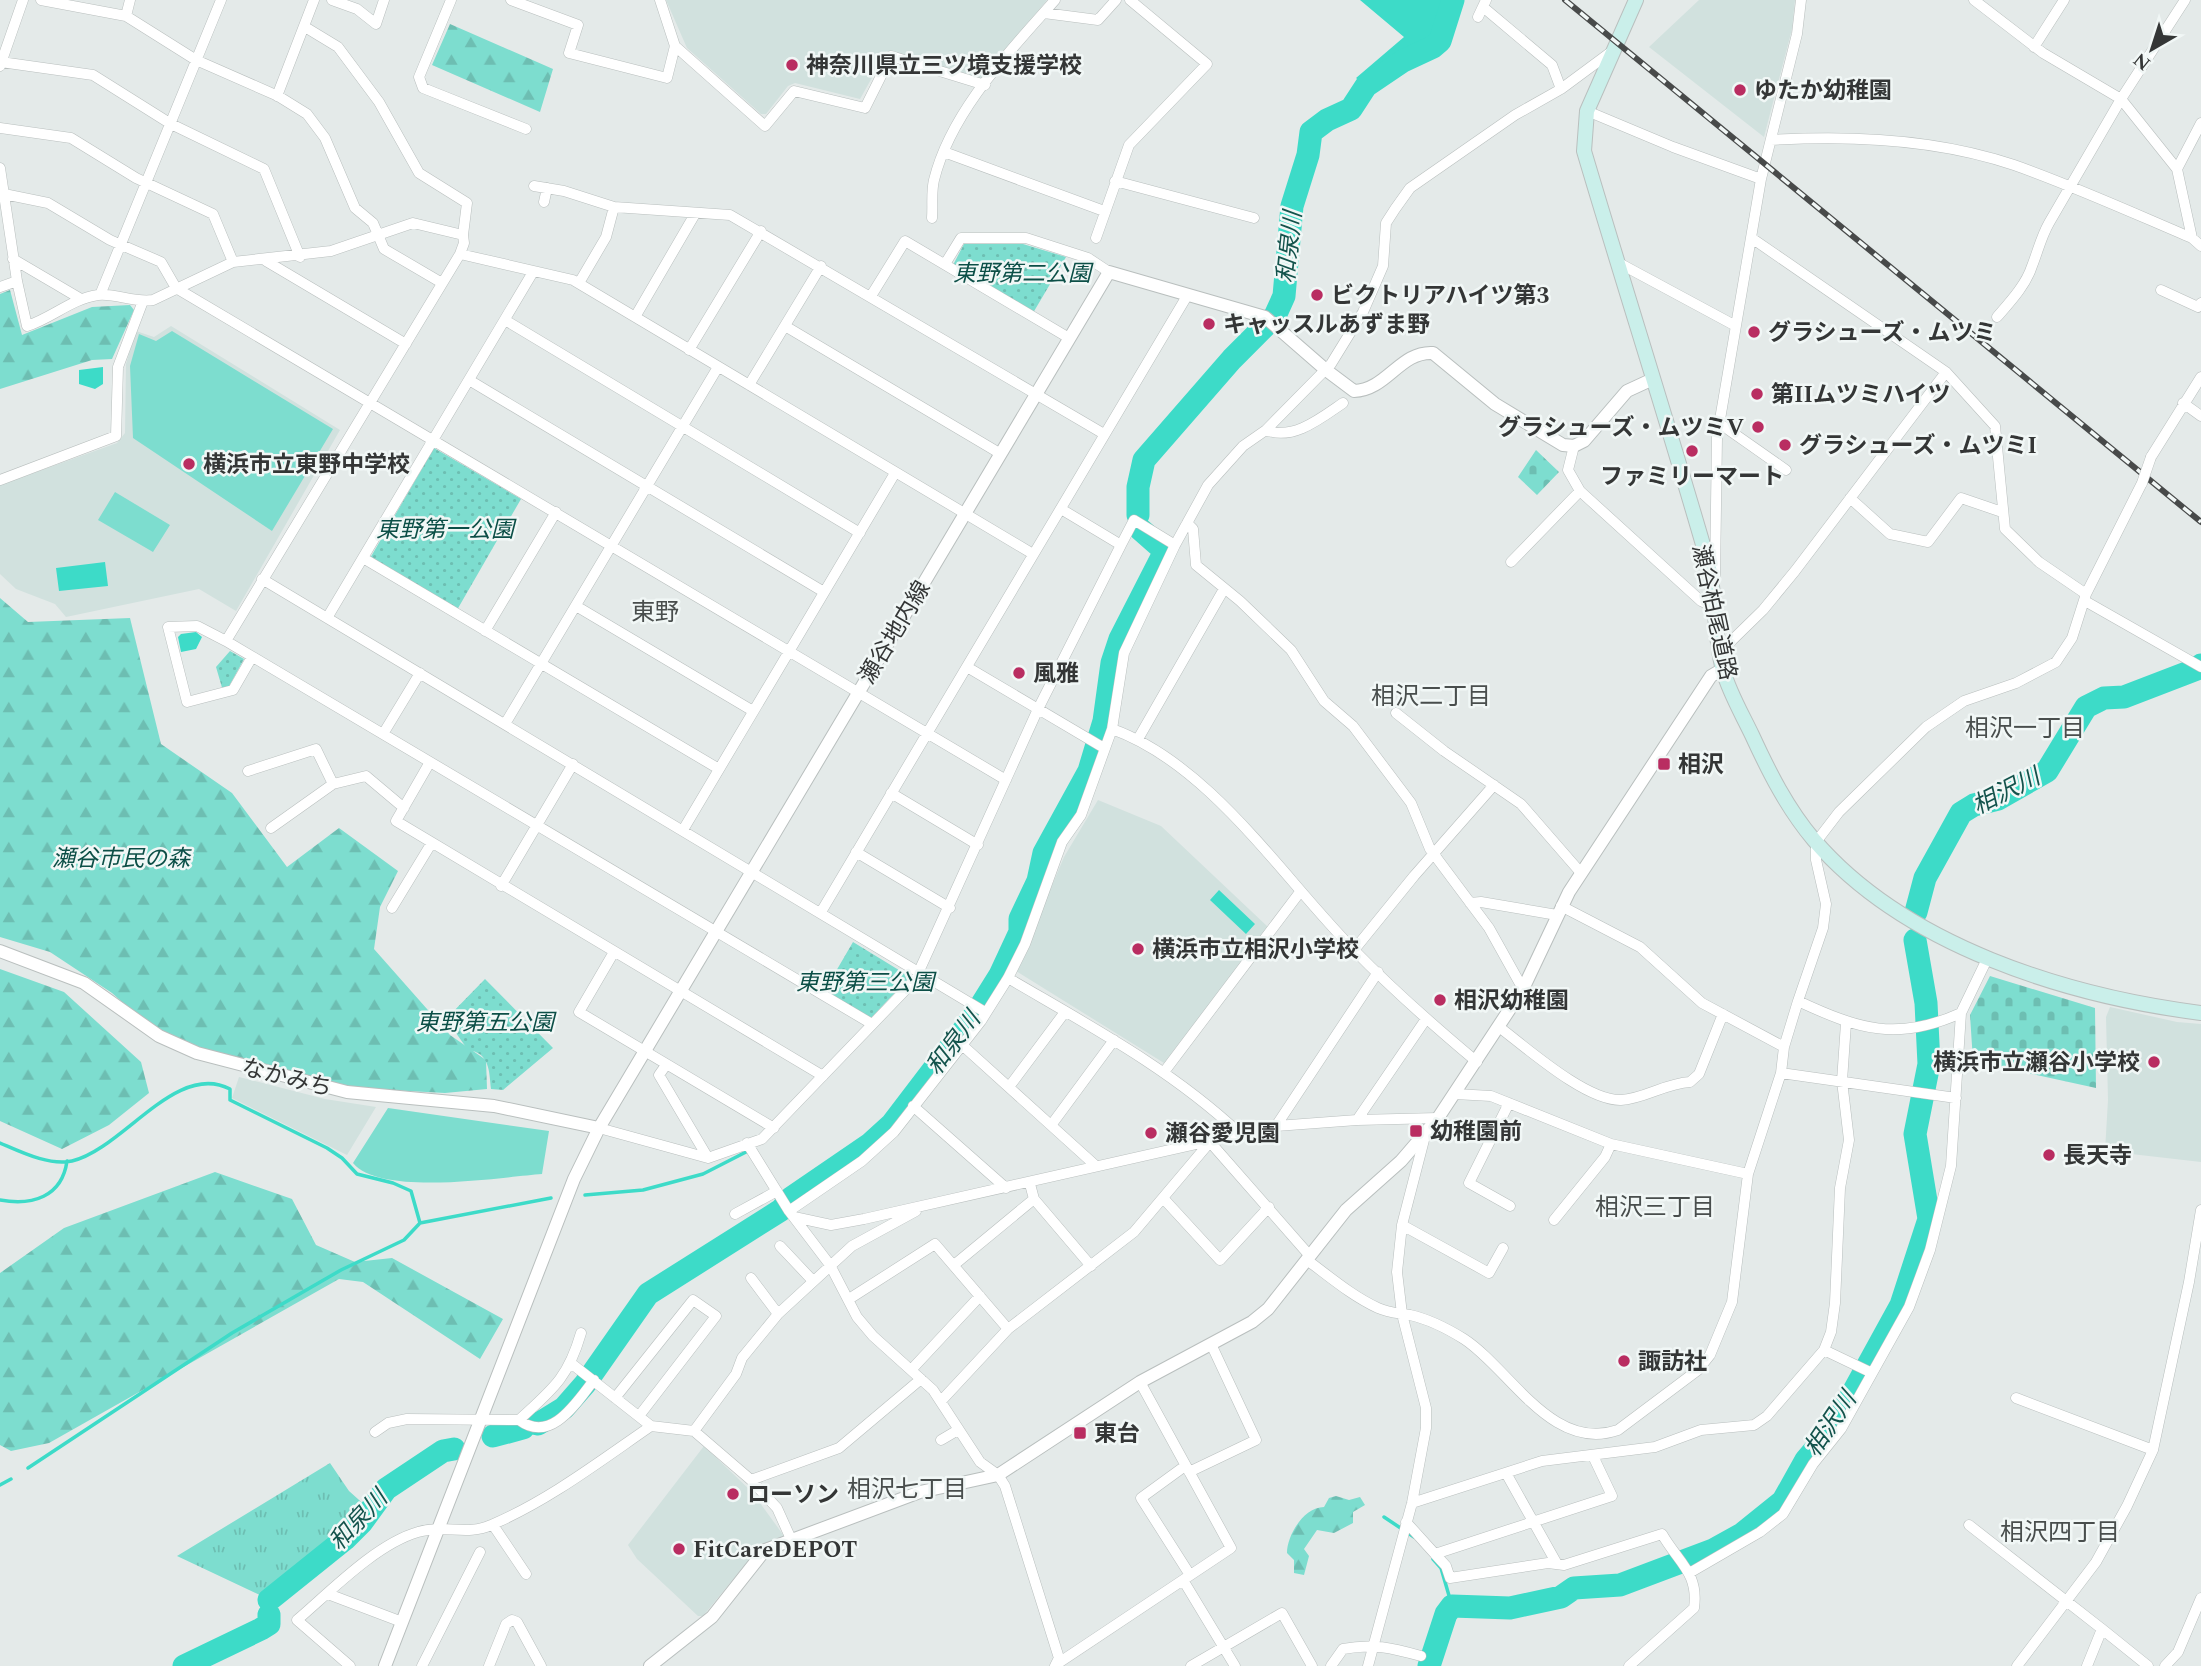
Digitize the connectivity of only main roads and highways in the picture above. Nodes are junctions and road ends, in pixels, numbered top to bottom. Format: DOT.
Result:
graph roads {
  1 [pos="1636,0"];
  2 [pos="2201,1013"];
  1 -- 2 [label="main road, 瀬谷柏尾道路"];
}
